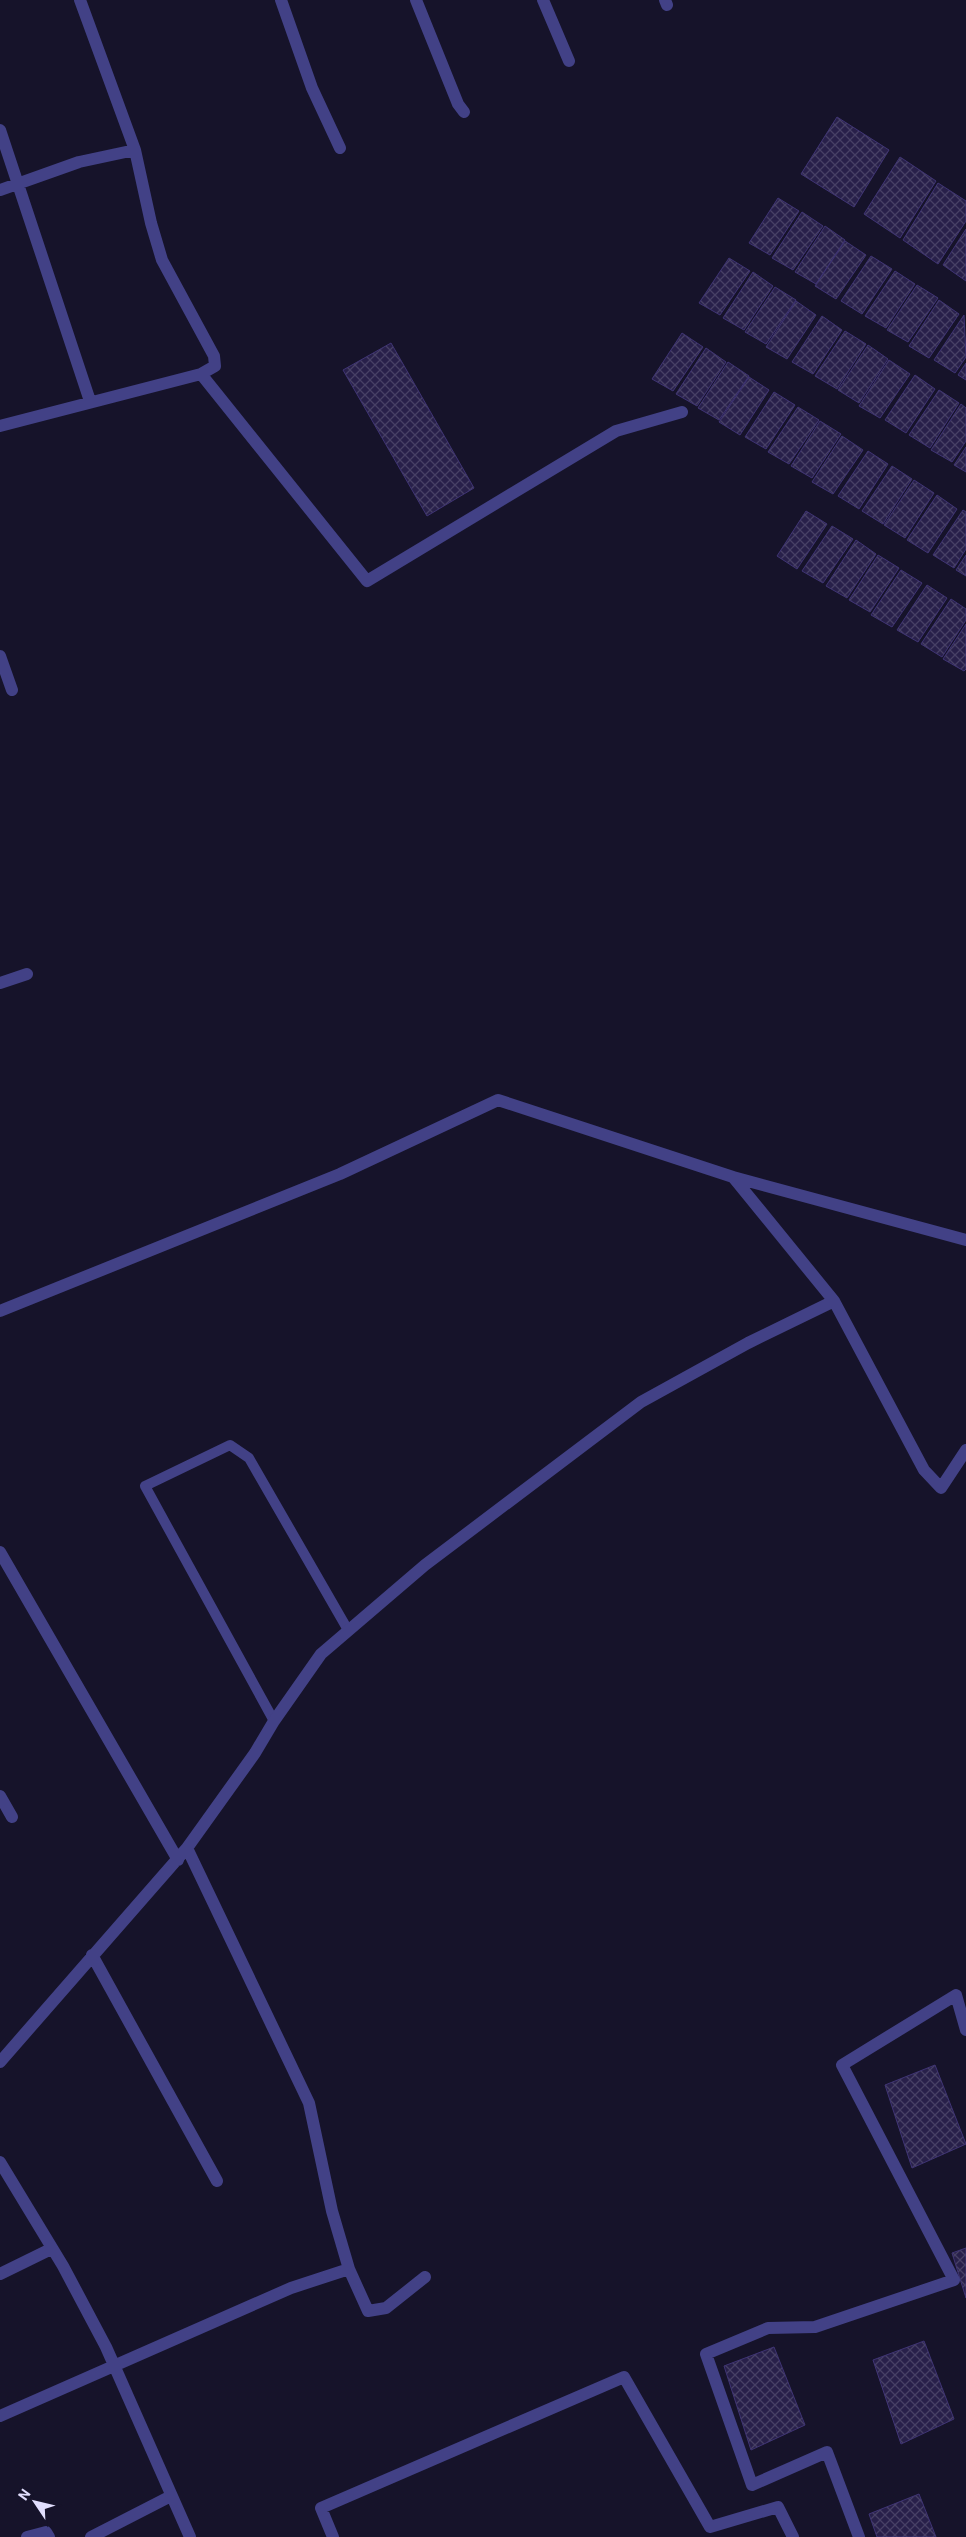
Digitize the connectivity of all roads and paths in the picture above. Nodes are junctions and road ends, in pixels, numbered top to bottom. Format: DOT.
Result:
graph roads {
  1 [pos="80,0"];
  2 [pos="281,0"];
  3 [pos="416,0"];
  4 [pos="543,0"];
  5 [pos="569,61"];
  6 [pos="464,112"];
  7 [pos="0,130"];
  8 [pos="340,148"];
  9 [pos="135,150"];
  10 [pos="18,183"];
  11 [pos="0,190"];
  12 [pos="201,374"];
  13 [pos="90,401"];
  14 [pos="682,412"];
  15 [pos="0,426"];
  16 [pos="0,656"];
  17 [pos="12,690"];
  18 [pos="26,974"];
  19 [pos="0,983"];
  20 [pos="733,1176"];
  21 [pos="966,1240"];
  22 [pos="834,1301"];
  23 [pos="0,1311"];
  24 [pos="966,1450"];
  25 [pos="0,1552"];
  26 [pos="348,1630"];
  27 [pos="274,1721"];
  28 [pos="0,1796"];
  29 [pos="12,1817"];
  30 [pos="187,1848"];
  31 [pos="178,1860"];
  32 [pos="92,1955"];
  33 [pos="966,2030"];
  34 [pos="0,2062"];
  35 [pos="0,2162"];
  36 [pos="217,2181"];
  37 [pos="51,2248"];
  38 [pos="349,2269"];
  39 [pos="0,2274"];
  40 [pos="425,2277"];
  41 [pos="114,2364"];
  42 [pos="0,2416"];
  43 [pos="172,2496"];
  44 [pos="27,2537"];
  45 [pos="49,2537"];
  46 [pos="91,2537"];
  47 [pos="190,2537"];
  48 [pos="333,2537"];
  49 [pos="793,2537"];
  50 [pos="859,2537"];
  1 -- 9 [label="street"];
  2 -- 8 [label="street"];
  3 -- 6 [label="street"];
  4 -- 5 [label="street"];
  7 -- 10 [label="street"];
  9 -- 10 [label="street"];
  9 -- 12 [label="street"];
  10 -- 11 [label="street"];
  10 -- 13 [label="street"];
  12 -- 13 [label="street"];
  12 -- 14 [label="street"];
  13 -- 15 [label="street"];
  16 -- 17 [label="street"];
  18 -- 19 [label="street"];
  20 -- 21 [label="street"];
  20 -- 22 [label="street"];
  20 -- 23 [label="street"];
  22 -- 24 [label="street"];
  22 -- 26 [label="street"];
  25 -- 31 [label="street"];
  26 -- 27 [label="street"];
  26 -- 27 [label="lane"];
  27 -- 30 [label="street"];
  28 -- 29 [label="street"];
  30 -- 31 [label="street"];
  30 -- 38 [label="street"];
  31 -- 32 [label="street"];
  32 -- 34 [label="street"];
  32 -- 36 [label="street"];
  33 -- 50 [label="street"];
  35 -- 37 [label="street"];
  37 -- 39 [label="street"];
  37 -- 41 [label="street"];
  38 -- 40 [label="street"];
  38 -- 41 [label="street"];
  41 -- 42 [label="street"];
  41 -- 43 [label="street"];
  43 -- 46 [label="street"];
  43 -- 47 [label="street"];
  44 -- 45 [label="street"];
  48 -- 49 [label="street"];
}
